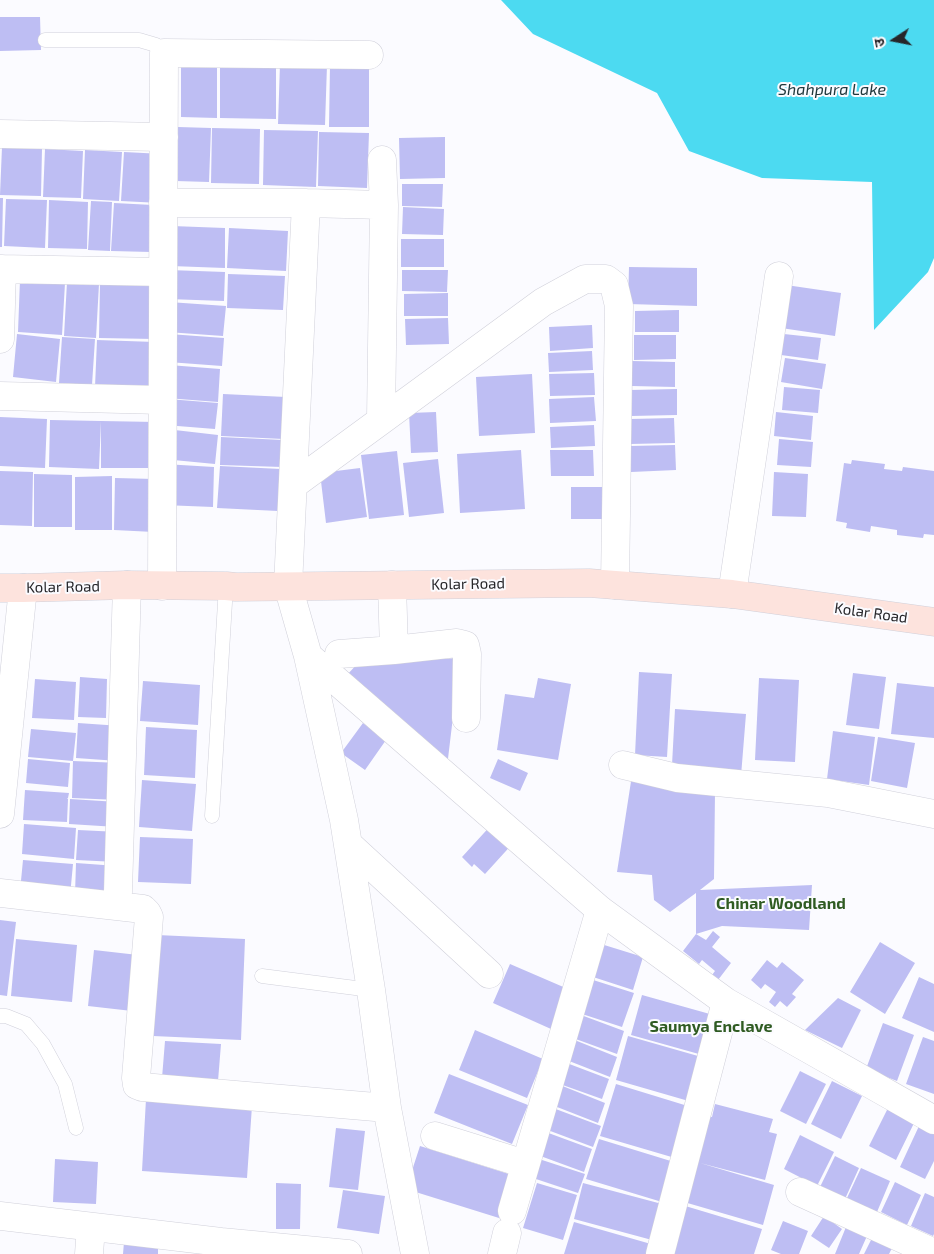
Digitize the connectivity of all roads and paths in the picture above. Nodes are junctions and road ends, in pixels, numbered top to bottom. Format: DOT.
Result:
graph roads {
  1 [pos="45,40"];
  2 [pos="164,54"];
  3 [pos="369,55"];
  4 [pos="0,134"];
  5 [pos="164,137"];
  6 [pos="382,160"];
  7 [pos="163,204"];
  8 [pos="306,204"];
  9 [pos="384,205"];
  10 [pos="1,268"];
  11 [pos="163,272"];
  12 [pos="779,276"];
  13 [pos="0,339"];
  14 [pos="0,396"];
  15 [pos="162,400"];
  16 [pos="381,419"];
  17 [pos="293,485"];
  18 [pos="392,585"];
  19 [pos="615,585"];
  20 [pos="127,586"];
  21 [pos="162,586"];
  22 [pos="226,586"];
  23 [pos="288,586"];
  24 [pos="11,588"];
  25 [pos="732,594"];
  26 [pos="934,622"];
  27 [pos="394,650"];
  28 [pos="339,654"];
  29 [pos="308,656"];
  30 [pos="466,718"];
  31 [pos="623,765"];
  32 [pos="0,814"];
  33 [pos="934,814"];
  34 [pos="212,816"];
  35 [pos="348,845"];
  36 [pos="118,892"];
  37 [pos="0,893"];
  38 [pos="600,910"];
  39 [pos="489,974"];
  40 [pos="262,976"];
  41 [pos="371,990"];
  42 [pos="726,1002"];
  43 [pos="0,1016"];
  44 [pos="387,1108"];
  45 [pos="934,1120"];
  46 [pos="76,1128"];
  47 [pos="435,1136"];
  48 [pos="525,1164"];
  49 [pos="800,1192"];
  50 [pos="0,1216"];
  51 [pos="91,1227"];
  52 [pos="507,1233"];
  53 [pos="934,1253"];
  54 [pos="89,1254"];
  55 [pos="348,1254"];
  56 [pos="415,1254"];
  57 [pos="660,1254"];
  1 -- 2 [label="lane"];
  2 -- 3 [label="street"];
  2 -- 5 [label="street"];
  4 -- 5 [label="street"];
  5 -- 7 [label="street"];
  6 -- 9 [label="street"];
  7 -- 8 [label="street"];
  7 -- 11 [label="street"];
  8 -- 9 [label="street"];
  8 -- 17 [label="street"];
  9 -- 16 [label="street"];
  10 -- 11 [label="street"];
  10 -- 13 [label="street"];
  11 -- 15 [label="street"];
  12 -- 25 [label="street"];
  14 -- 15 [label="street"];
  15 -- 21 [label="street"];
  16 -- 17 [label="street"];
  16 -- 19 [label="street"];
  17 -- 23 [label="street"];
  18 -- 19 [label="main road, Kolar Road"];
  18 -- 23 [label="main road, Kolar Road"];
  18 -- 27 [label="street"];
  19 -- 25 [label="main road, Kolar Road"];
  20 -- 21 [label="main road, Kolar Road"];
  20 -- 24 [label="main road, Kolar Road"];
  20 -- 36 [label="street"];
  21 -- 22 [label="main road, Kolar Road"];
  22 -- 23 [label="main road, Kolar Road"];
  22 -- 34 [label="lane"];
  23 -- 29 [label="street"];
  24 -- 32 [label="street"];
  25 -- 26 [label="main road, Kolar Road"];
  27 -- 28 [label="street"];
  27 -- 30 [label="street"];
  29 -- 35 [label="street"];
  29 -- 38 [label="street"];
  31 -- 33 [label="street"];
  35 -- 39 [label="street"];
  35 -- 41 [label="street"];
  37 -- 44 [label="street"];
  38 -- 42 [label="street"];
  38 -- 48 [label="street"];
  40 -- 41 [label="lane"];
  41 -- 44 [label="street"];
  42 -- 45 [label="street"];
  42 -- 57 [label="street"];
  43 -- 46 [label="lane"];
  44 -- 56 [label="street"];
  47 -- 48 [label="street"];
  48 -- 52 [label="street"];
  49 -- 53 [label="street"];
  50 -- 51 [label="street"];
  51 -- 54 [label="street"];
  51 -- 55 [label="street"];
}
